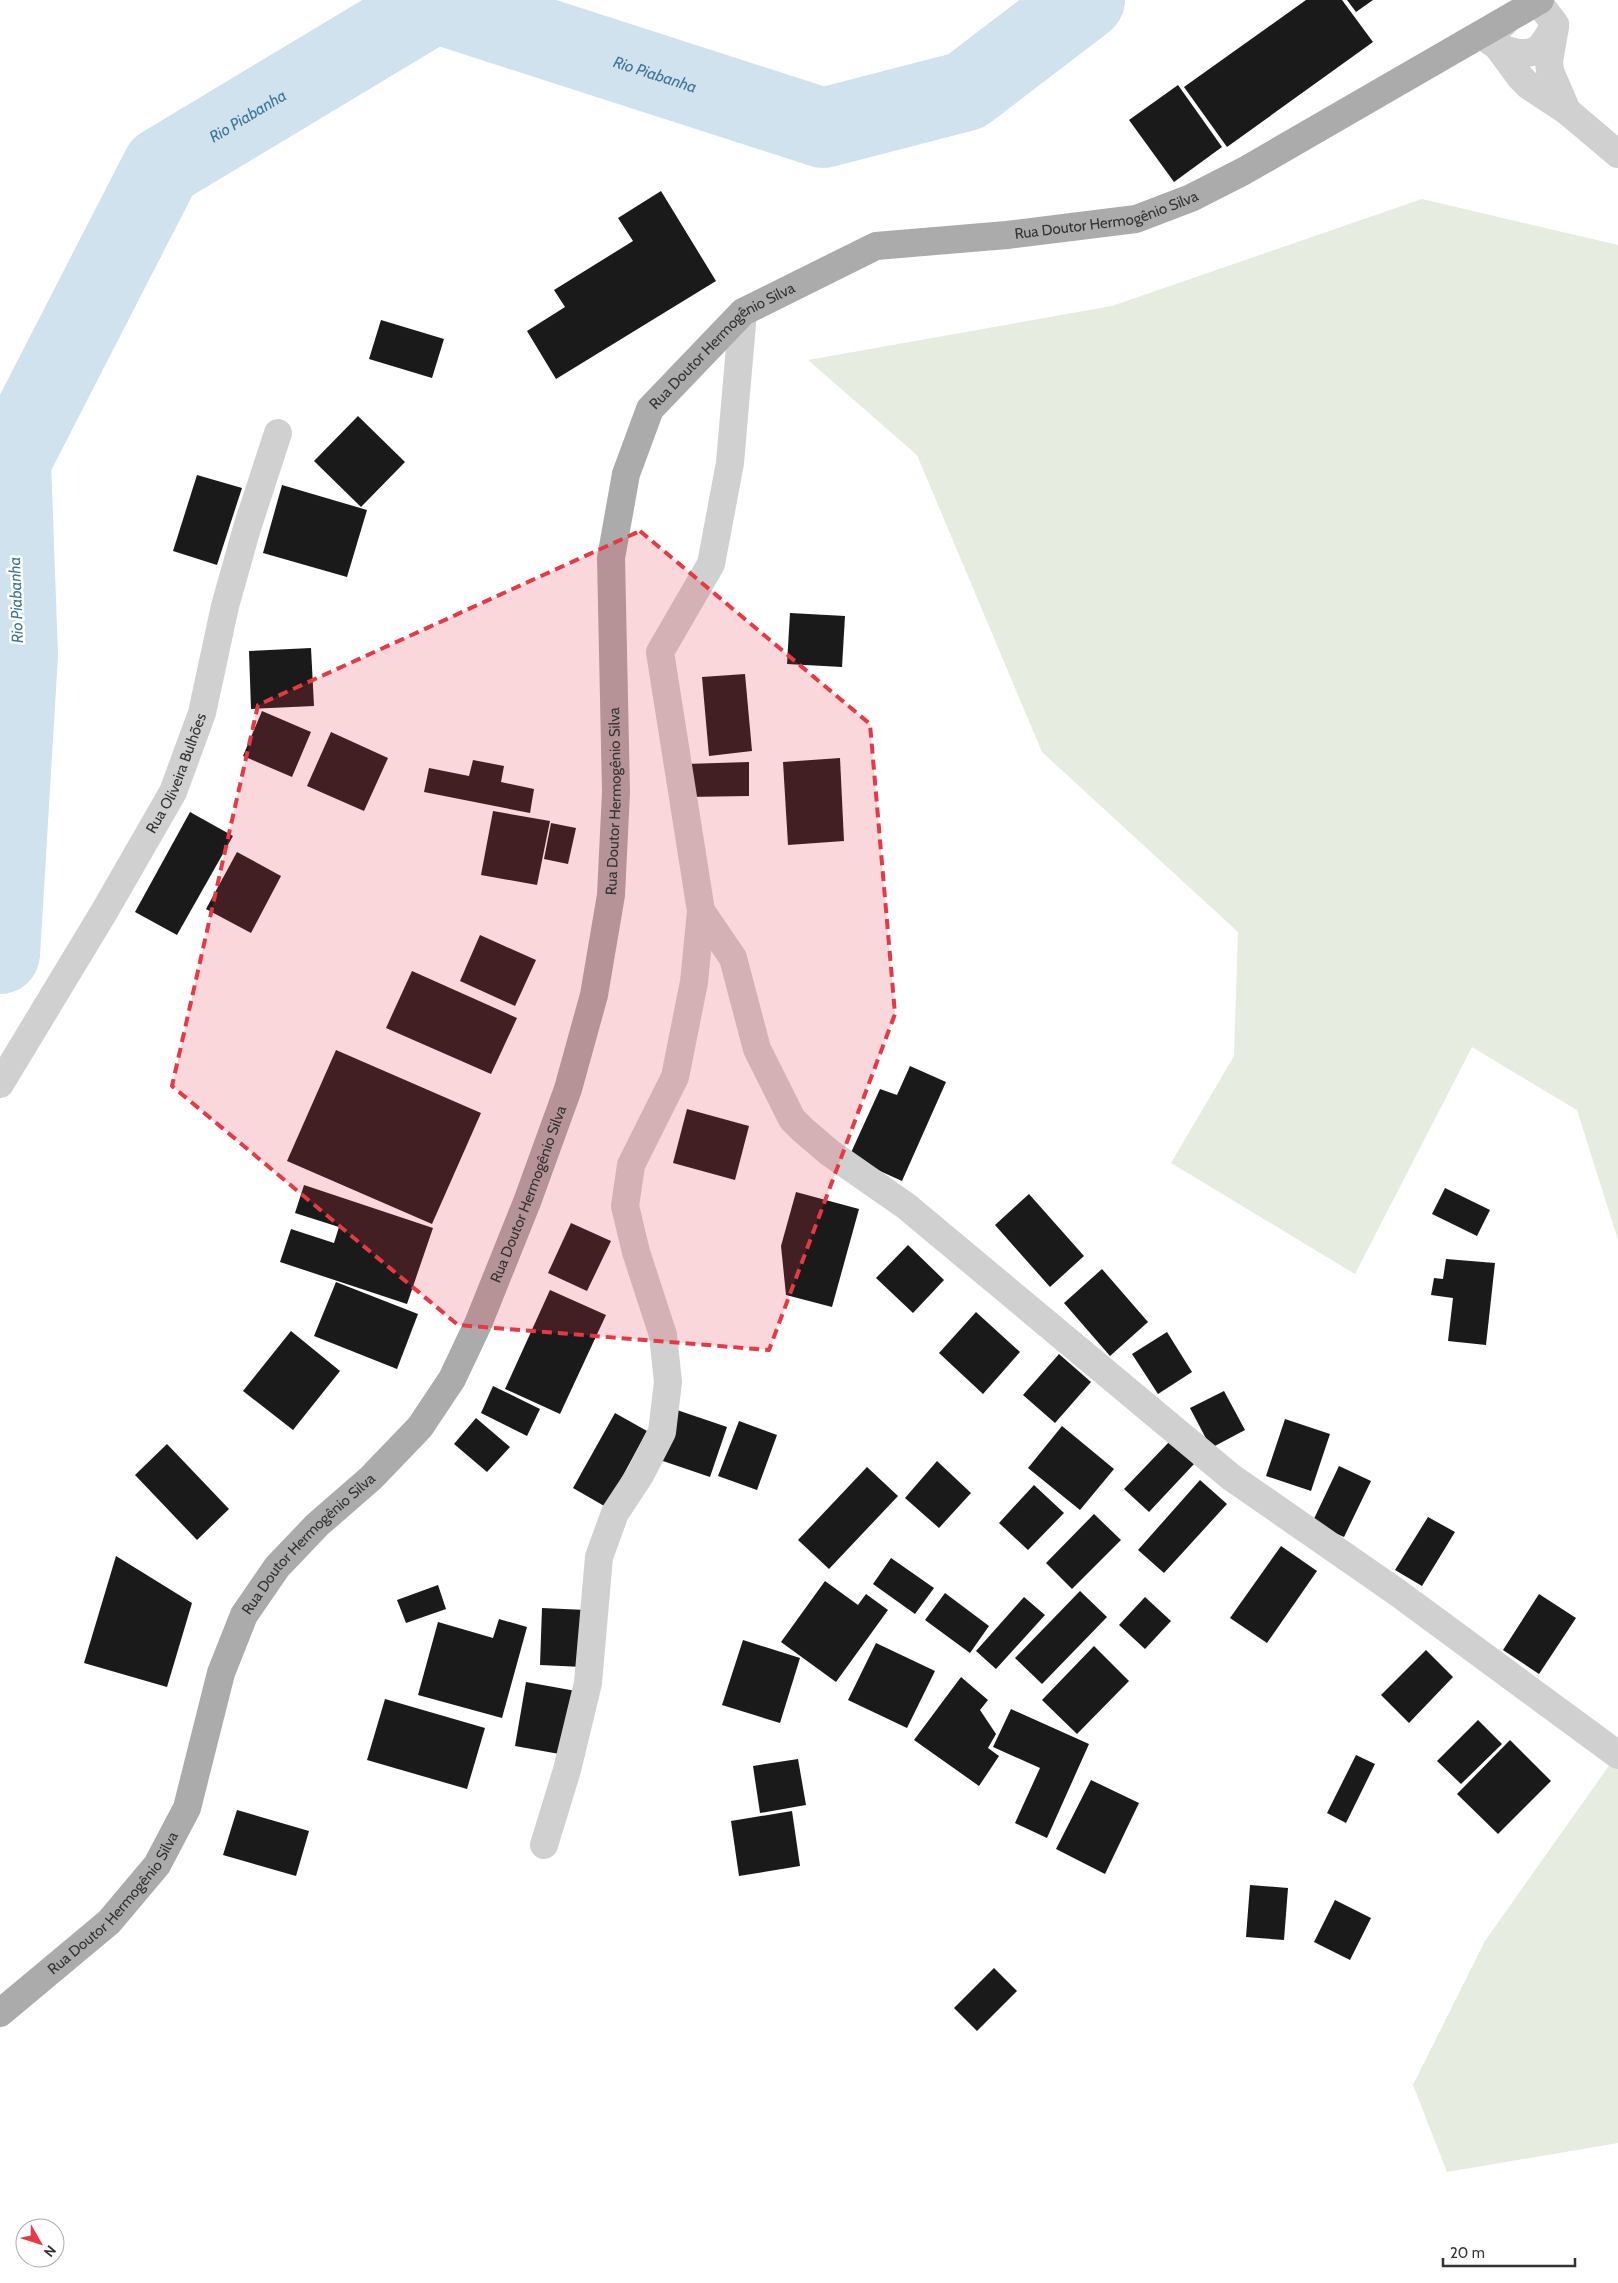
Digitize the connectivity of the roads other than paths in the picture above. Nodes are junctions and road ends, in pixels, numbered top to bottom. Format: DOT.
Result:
graph roads {
  1 [pos="1545,7"];
  2 [pos="1502,34"];
  3 [pos="1567,111"];
  4 [pos="1618,154"];
  5 [pos="743,312"];
  6 [pos="278,433"];
  7 [pos="701,911"];
  8 [pos="0,1084"];
  9 [pos="1618,1755"];
  10 [pos="544,1845"];
  11 [pos="0,2013"];
  1 -- 2 [label="main road, Rua Doutor Hermogênio Silva"];
  1 -- 2 [label="street"];
  1 -- 3 [label="street"];
  2 -- 3 [label="street"];
  2 -- 5 [label="main road, Rua Doutor Hermogênio Silva"];
  3 -- 4 [label="street"];
  5 -- 7 [label="street"];
  5 -- 11 [label="main road, Rua Doutor Hermogênio Silva"];
  6 -- 8 [label="street, Rua Oliveira Bulhões"];
  7 -- 9 [label="street"];
  7 -- 10 [label="street"];
}
